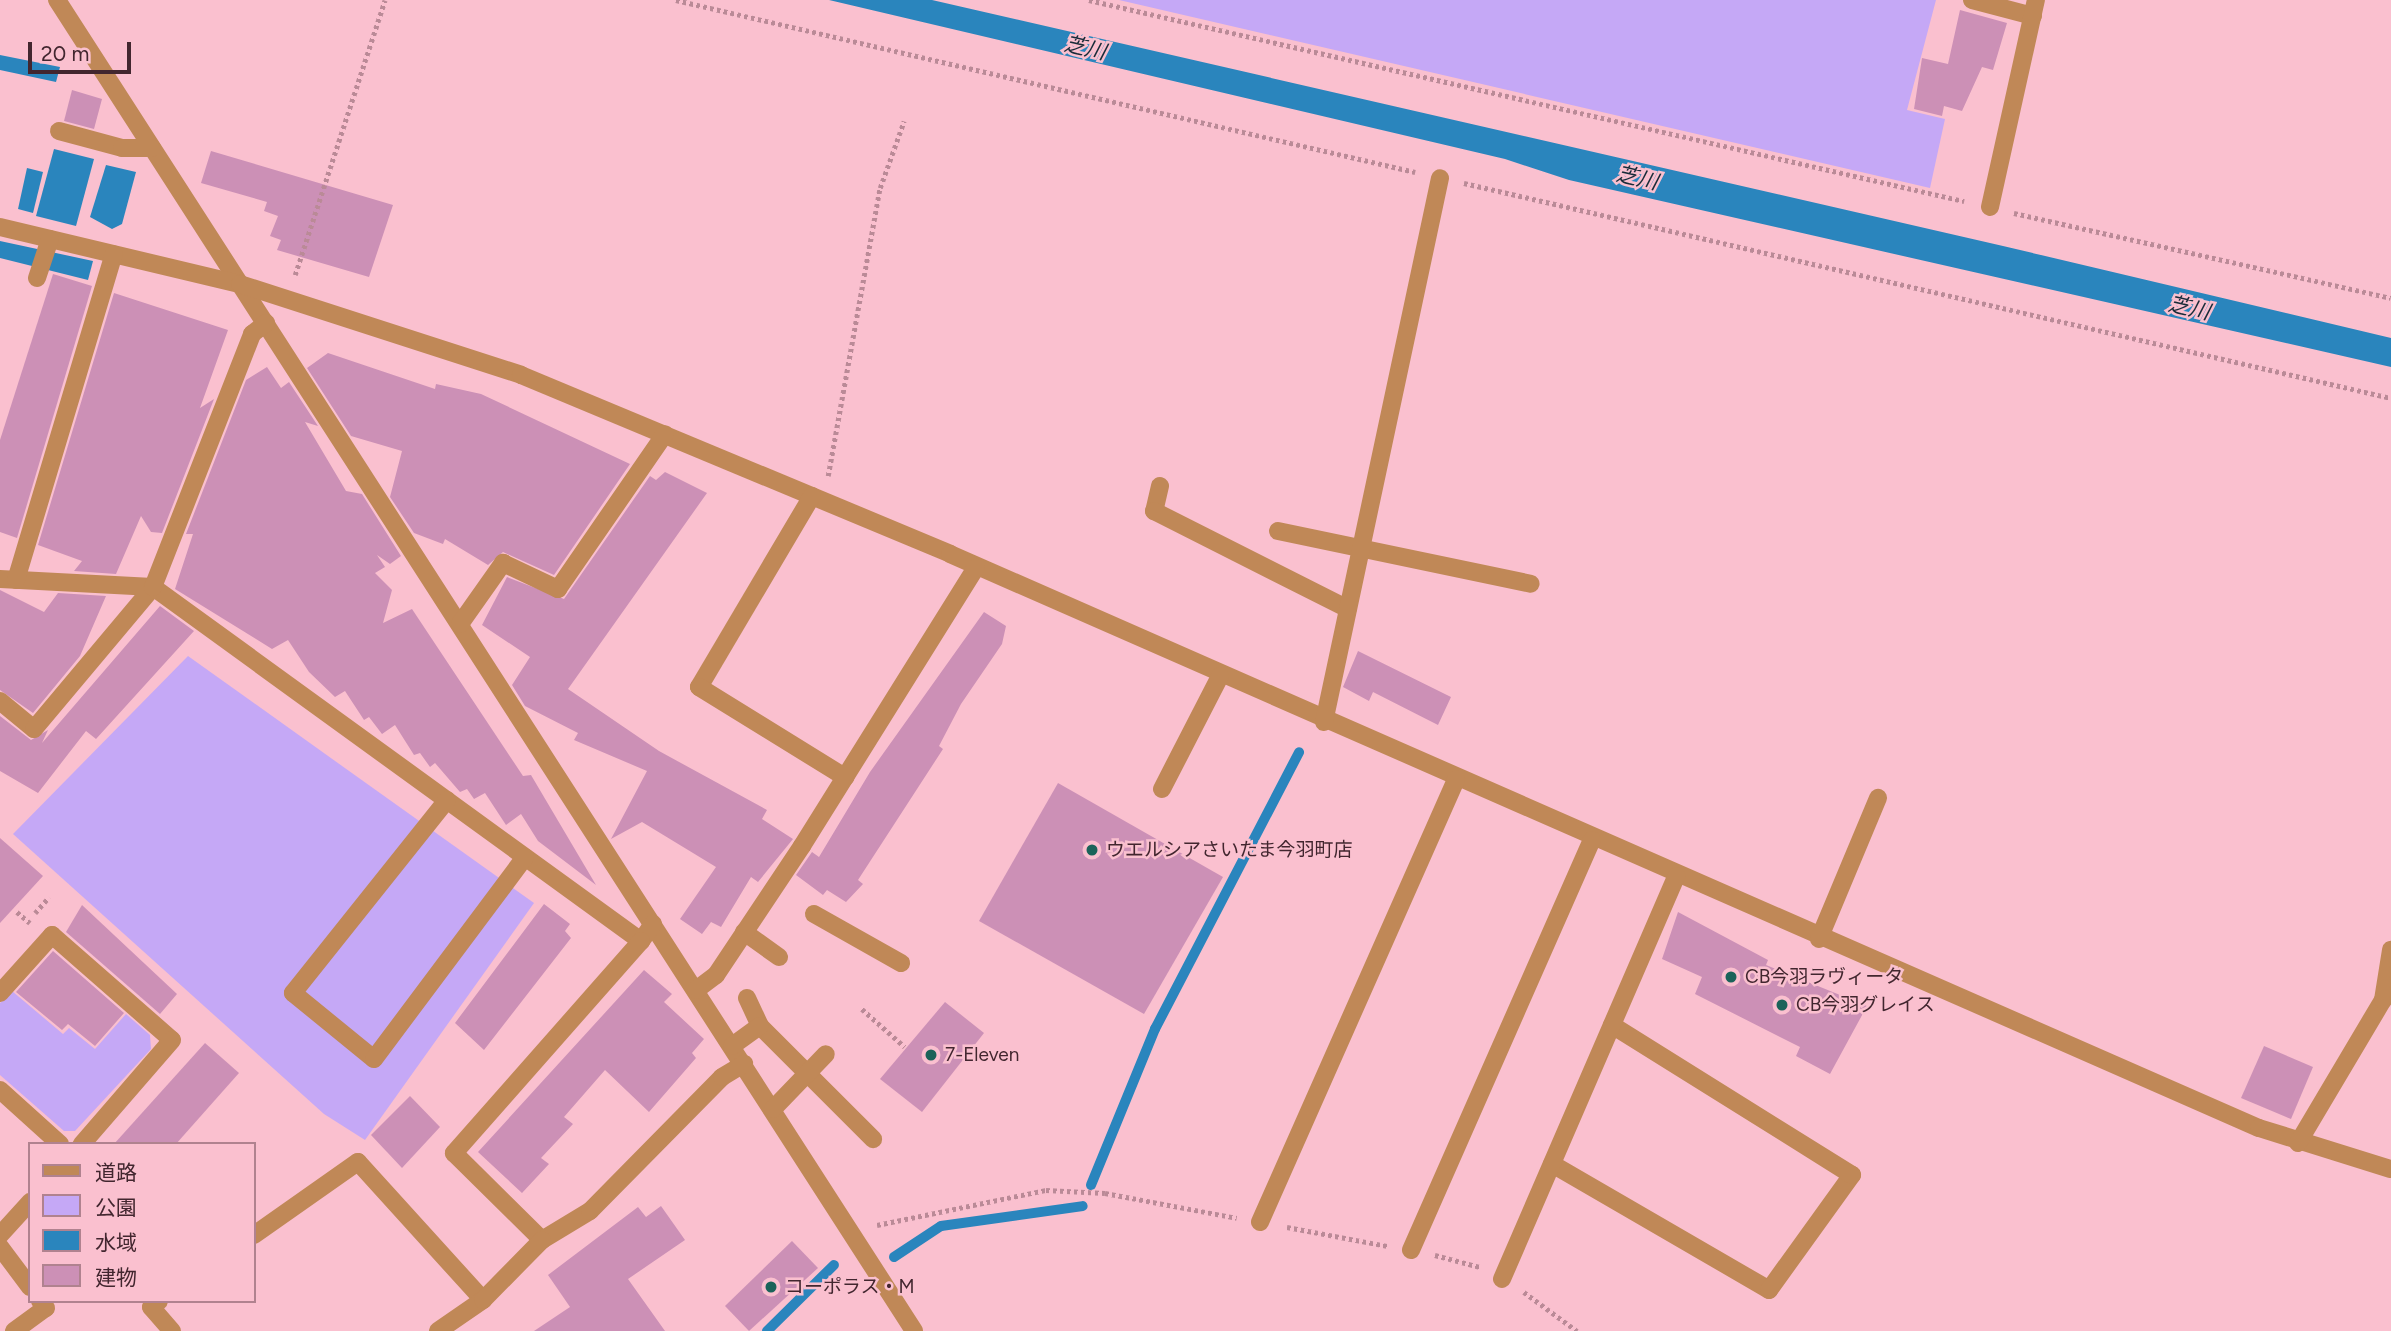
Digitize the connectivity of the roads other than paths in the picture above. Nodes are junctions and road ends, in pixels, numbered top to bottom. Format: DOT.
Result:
graph roads {
  1 [pos="57,0"];
  2 [pos="1972,0"];
  3 [pos="2035,8"];
  4 [pos="59,131"];
  5 [pos="152,148"];
  6 [pos="1440,178"];
  7 [pos="1990,207"];
  8 [pos="0,227"];
  9 [pos="50,239"];
  10 [pos="114,254"];
  11 [pos="37,278"];
  12 [pos="240,285"];
  13 [pos="266,323"];
  14 [pos="665,434"];
  15 [pos="1160,485"];
  16 [pos="818,498"];
  17 [pos="1278,531"];
  18 [pos="1361,549"];
  19 [pos="976,568"];
  20 [pos="8,580"];
  21 [pos="1531,584"];
  22 [pos="153,587"];
  23 [pos="1348,609"];
  24 [pos="460,624"];
  25 [pos="1220,676"];
  26 [pos="0,701"];
  27 [pos="1324,722"];
  28 [pos="845,778"];
  29 [pos="1456,779"];
  30 [pos="1162,789"];
  31 [pos="1878,798"];
  32 [pos="447,800"];
  33 [pos="1592,839"];
  34 [pos="524,857"];
  35 [pos="1676,876"];
  36 [pos="814,914"];
  37 [pos="653,924"];
  38 [pos="744,932"];
  39 [pos="1819,939"];
  40 [pos="641,941"];
  41 [pos="2391,950"];
  42 [pos="779,957"];
  43 [pos="901,963"];
  44 [pos="696,990"];
  45 [pos="0,993"];
  46 [pos="747,998"];
  47 [pos="1612,1024"];
  48 [pos="760,1026"];
  49 [pos="733,1046"];
  50 [pos="826,1054"];
  51 [pos="744,1064"];
  52 [pos="808,1075"];
  53 [pos="0,1090"];
  54 [pos="773,1109"];
  55 [pos="873,1139"];
  56 [pos="58,1142"];
  57 [pos="84,1142"];
  58 [pos="2298,1143"];
  59 [pos="1552,1164"];
  60 [pos="2391,1169"];
  61 [pos="28,1204"];
  62 [pos="1260,1222"];
  63 [pos="256,1234"];
  64 [pos="0,1235"];
  65 [pos="542,1240"];
  66 [pos="0,1247"];
  67 [pos="1411,1250"];
  68 [pos="1502,1279"];
  69 [pos="28,1284"];
  70 [pos="483,1300"];
  71 [pos="42,1303"];
  72 [pos="156,1303"];
  73 [pos="13,1331"];
  74 [pos="172,1331"];
  75 [pos="438,1331"];
  76 [pos="914,1331"];
  1 -- 5 [label="street"];
  2 -- 3 [label="street"];
  3 -- 7 [label="street"];
  4 -- 5 [label="street"];
  5 -- 12 [label="street"];
  6 -- 18 [label="street"];
  8 -- 9 [label="street"];
  9 -- 10 [label="street"];
  9 -- 11 [label="street"];
  10 -- 12 [label="street"];
  10 -- 20 [label="street"];
  12 -- 13 [label="street"];
  12 -- 14 [label="street"];
  13 -- 22 [label="street"];
  13 -- 24 [label="street"];
  14 -- 16 [label="street"];
  14 -- 24 [label="street"];
  15 -- 23 [label="street"];
  16 -- 19 [label="street"];
  16 -- 28 [label="street"];
  17 -- 18 [label="street"];
  18 -- 21 [label="street"];
  18 -- 23 [label="street"];
  19 -- 25 [label="street"];
  19 -- 28 [label="street"];
  20 -- 22 [label="street"];
  22 -- 26 [label="street"];
  22 -- 32 [label="street"];
  23 -- 27 [label="street"];
  24 -- 37 [label="street"];
  25 -- 27 [label="street"];
  25 -- 30 [label="street"];
  27 -- 29 [label="street"];
  28 -- 38 [label="street"];
  29 -- 33 [label="street"];
  29 -- 62 [label="street"];
  31 -- 39 [label="street"];
  32 -- 34 [label="street"];
  32 -- 34 [label="street"];
  33 -- 35 [label="street"];
  33 -- 67 [label="street"];
  34 -- 40 [label="street"];
  35 -- 39 [label="street"];
  35 -- 47 [label="street"];
  36 -- 43 [label="street"];
  37 -- 40 [label="street"];
  37 -- 44 [label="street"];
  38 -- 42 [label="street"];
  38 -- 44 [label="street"];
  39 -- 58 [label="street"];
  40 -- 65 [label="street"];
  41 -- 58 [label="street"];
  44 -- 49 [label="street"];
  45 -- 57 [label="street"];
  46 -- 48 [label="street"];
  47 -- 59 [label="street"];
  47 -- 59 [label="street"];
  48 -- 49 [label="street"];
  48 -- 52 [label="street"];
  49 -- 51 [label="street"];
  50 -- 52 [label="street"];
  51 -- 54 [label="street"];
  51 -- 65 [label="street"];
  52 -- 54 [label="street"];
  52 -- 55 [label="street"];
  53 -- 56 [label="street"];
  54 -- 76 [label="street"];
  58 -- 60 [label="street"];
  59 -- 68 [label="street"];
  61 -- 64 [label="street"];
  63 -- 70 [label="street"];
  65 -- 70 [label="street"];
  66 -- 69 [label="street"];
  70 -- 75 [label="street"];
  71 -- 73 [label="street"];
  72 -- 74 [label="street"];
}
